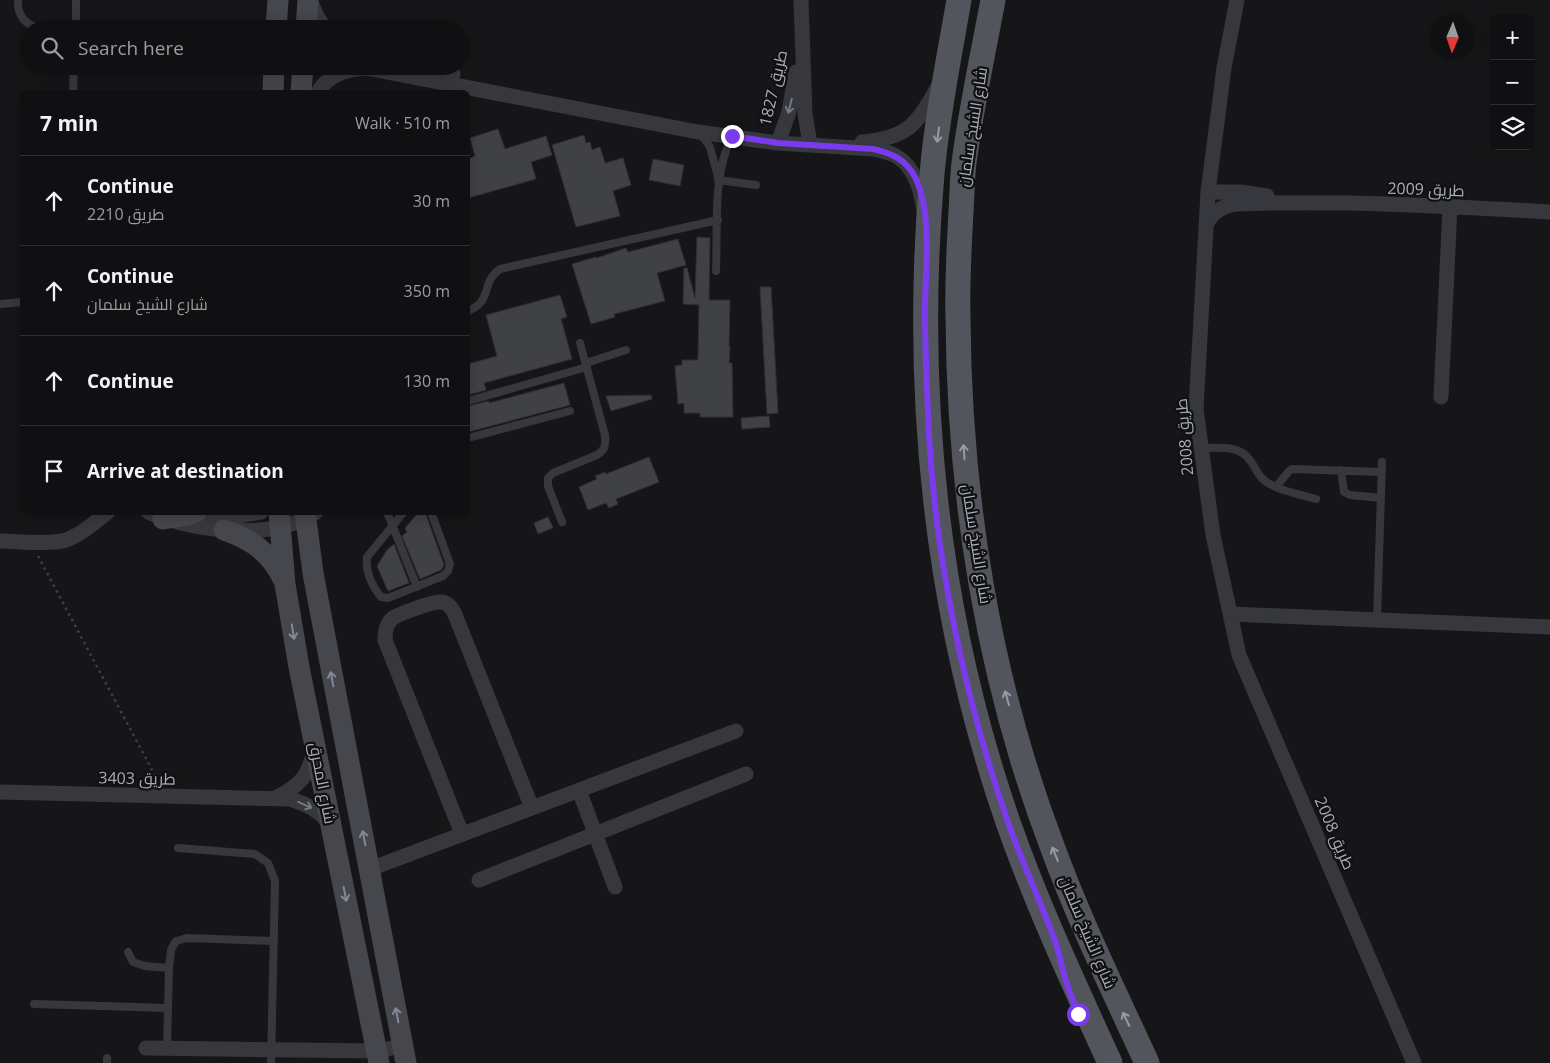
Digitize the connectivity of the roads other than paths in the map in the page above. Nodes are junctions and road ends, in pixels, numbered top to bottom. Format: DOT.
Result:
graph roads {
  1 [pos="18,0"];
  2 [pos="76,0"];
  3 [pos="278,0"];
  4 [pos="309,0"];
  5 [pos="800,0"];
  6 [pos="959,0"];
  7 [pos="993,0"];
  8 [pos="1237,0"];
  9 [pos="24,20"];
  10 [pos="76,20"];
  11 [pos="277,20"];
  12 [pos="307,20"];
  13 [pos="320,20"];
  14 [pos="802,41"];
  15 [pos="947,69"];
  16 [pos="74,75"];
  17 [pos="273,75"];
  18 [pos="303,75"];
  19 [pos="337,75"];
  20 [pos="402,75"];
  21 [pos="458,75"];
  22 [pos="74,90"];
  23 [pos="272,90"];
  24 [pos="302,90"];
  25 [pos="320,90"];
  26 [pos="698,132"];
  27 [pos="732,136"];
  28 [pos="779,140"];
  29 [pos="810,141"];
  30 [pos="718,180"];
  31 [pos="756,185"];
  32 [pos="1208,192"];
  33 [pos="1300,202"];
  34 [pos="1450,207"];
  35 [pos="1550,212"];
  36 [pos="718,220"];
  37 [pos="1206,225"];
  38 [pos="927,242"];
  39 [pos="716,271"];
  40 [pos="20,302"];
  41 [pos="0,304"];
  42 [pos="470,311"];
  43 [pos="580,343"];
  44 [pos="626,350"];
  45 [pos="586,365"];
  46 [pos="1441,396"];
  47 [pos="470,400"];
  48 [pos="570,412"];
  49 [pos="470,437"];
  50 [pos="1202,448"];
  51 [pos="1382,462"];
  52 [pos="1341,470"];
  53 [pos="1382,472"];
  54 [pos="1276,487"];
  55 [pos="1381,498"];
  56 [pos="1316,499"];
  57 [pos="104,515"];
  58 [pos="188,515"];
  59 [pos="238,515"];
  60 [pos="309,515"];
  61 [pos="388,515"];
  62 [pos="402,515"];
  63 [pos="432,515"];
  64 [pos="156,516"];
  65 [pos="280,520"];
  66 [pos="562,522"];
  67 [pos="393,526"];
  68 [pos="224,530"];
  69 [pos="0,541"];
  70 [pos="285,584"];
  71 [pos="417,587"];
  72 [pos="1230,614"];
  73 [pos="1377,620"];
  74 [pos="1550,627"];
  75 [pos="736,731"];
  76 [pos="315,744"];
  77 [pos="746,774"];
  78 [pos="579,790"];
  79 [pos="1,796"];
  80 [pos="273,799"];
  81 [pos="532,808"];
  82 [pos="331,825"];
  83 [pos="462,834"];
  84 [pos="595,834"];
  85 [pos="178,848"];
  86 [pos="336,848"];
  87 [pos="370,870"];
  88 [pos="479,880"];
  89 [pos="615,887"];
  90 [pos="274,942"];
  91 [pos="1057,946"];
  92 [pos="128,952"];
  93 [pos="169,968"];
  94 [pos="34,1004"];
  95 [pos="168,1008"];
  96 [pos="146,1048"];
  97 [pos="167,1049"];
  98 [pos="405,1055"];
  99 [pos="272,1057"];
  100 [pos="378,1057"];
  101 [pos="1100,1063"];
  102 [pos="1110,1063"];
  103 [pos="1147,1063"];
  104 [pos="1414,1063"];
  1 -- 9 [label="lane"];
  2 -- 10 [label="lane"];
  3 -- 11 [label="main road"];
  4 -- 12 [label="main road"];
  4 -- 13 [label="street"];
  5 -- 14 [label="street, طريق 1827"];
  6 -- 15 [label="main road, شارع الشيخ سلمان"];
  103 -- 7 [label="main road, شارع الشيخ سلمان, one-way"];
  8 -- 32 [label="street"];
  14 -- 28 [label="street, طريق 1827, one-way"];
  14 -- 29 [label="street, طريق 1827"];
  15 -- 29 [label="street"];
  15 -- 38 [label="main road, شارع الشيخ سلمان, one-way"];
  16 -- 22 [label="lane"];
  17 -- 23 [label="main road"];
  18 -- 24 [label="main road"];
  19 -- 25 [label="street"];
  20 -- 26 [label="street"];
  21 -- 28 [label="street"];
  26 -- 27 [label="street"];
  26 -- 30 [label="lane"];
  27 -- 28 [label="street"];
  27 -- 30 [label="lane"];
  28 -- 29 [label="street"];
  29 -- 38 [label="street"];
  30 -- 31 [label="lane"];
  30 -- 36 [label="lane"];
  32 -- 33 [label="street, طريق 2009"];
  32 -- 37 [label="street"];
  33 -- 34 [label="street, طريق 2009"];
  33 -- 37 [label="street, طريق 2009"];
  34 -- 35 [label="street, طريق 2009"];
  34 -- 46 [label="street"];
  36 -- 39 [label="lane"];
  36 -- 42 [label="lane"];
  37 -- 50 [label="street, طريق 2008"];
  38 -- 91 [label="main road, شارع الشيخ سلمان"];
  40 -- 41 [label="lane"];
  43 -- 45 [label="lane"];
  44 -- 45 [label="lane"];
  45 -- 47 [label="lane"];
  45 -- 66 [label="lane"];
  48 -- 49 [label="lane"];
  50 -- 54 [label="lane"];
  50 -- 72 [label="street, طريق 2008"];
  51 -- 53 [label="lane"];
  52 -- 53 [label="lane"];
  52 -- 54 [label="lane"];
  52 -- 55 [label="lane"];
  53 -- 55 [label="lane"];
  54 -- 56 [label="lane"];
  55 -- 73 [label="lane"];
  57 -- 69 [label="street"];
  58 -- 64 [label="main road"];
  59 -- 64 [label="street"];
  60 -- 65 [label="street"];
  87 -- 60 [label="main road, شارع المحرق, one-way"];
  61 -- 67 [label="lane"];
  62 -- 67 [label="lane"];
  63 -- 71 [label="lane"];
  64 -- 68 [label="street"];
  65 -- 68 [label="street"];
  65 -- 70 [label="main road, شارع المحرق"];
  67 -- 71 [label="lane"];
  67 -- 71 [label="lane"];
  68 -- 70 [label="main road"];
  70 -- 76 [label="main road, شارع المحرق, one-way"];
  72 -- 73 [label="street"];
  72 -- 104 [label="street, طريق 2008"];
  73 -- 74 [label="street"];
  75 -- 78 [label="street"];
  76 -- 80 [label="street"];
  76 -- 82 [label="main road, شارع المحرق"];
  77 -- 84 [label="street"];
  78 -- 81 [label="street"];
  78 -- 84 [label="street"];
  79 -- 80 [label="street, طريق 3403"];
  80 -- 82 [label="street, طريق 3403, one-way"];
  81 -- 83 [label="street"];
  81 -- 83 [label="street"];
  82 -- 86 [label="main road, شارع المحرق"];
  83 -- 87 [label="street"];
  84 -- 88 [label="street"];
  84 -- 89 [label="street"];
  85 -- 90 [label="lane"];
  86 -- 87 [label="main road"];
  86 -- 100 [label="main road, شارع المحرق, one-way"];
  98 -- 87 [label="main road, شارع المحرق, one-way"];
  90 -- 93 [label="lane"];
  90 -- 99 [label="lane"];
  91 -- 101 [label="street"];
  91 -- 102 [label="main road, شارع الشيخ سلمان"];
  92 -- 93 [label="lane"];
  93 -- 95 [label="lane"];
  94 -- 95 [label="lane"];
  95 -- 97 [label="lane"];
  96 -- 97 [label="street, شارع المحرق"];
  97 -- 99 [label="street, شارع المحرق"];
  98 -- 100 [label="street, شارع المحرق"];
  99 -- 100 [label="street, شارع المحرق"];
}
